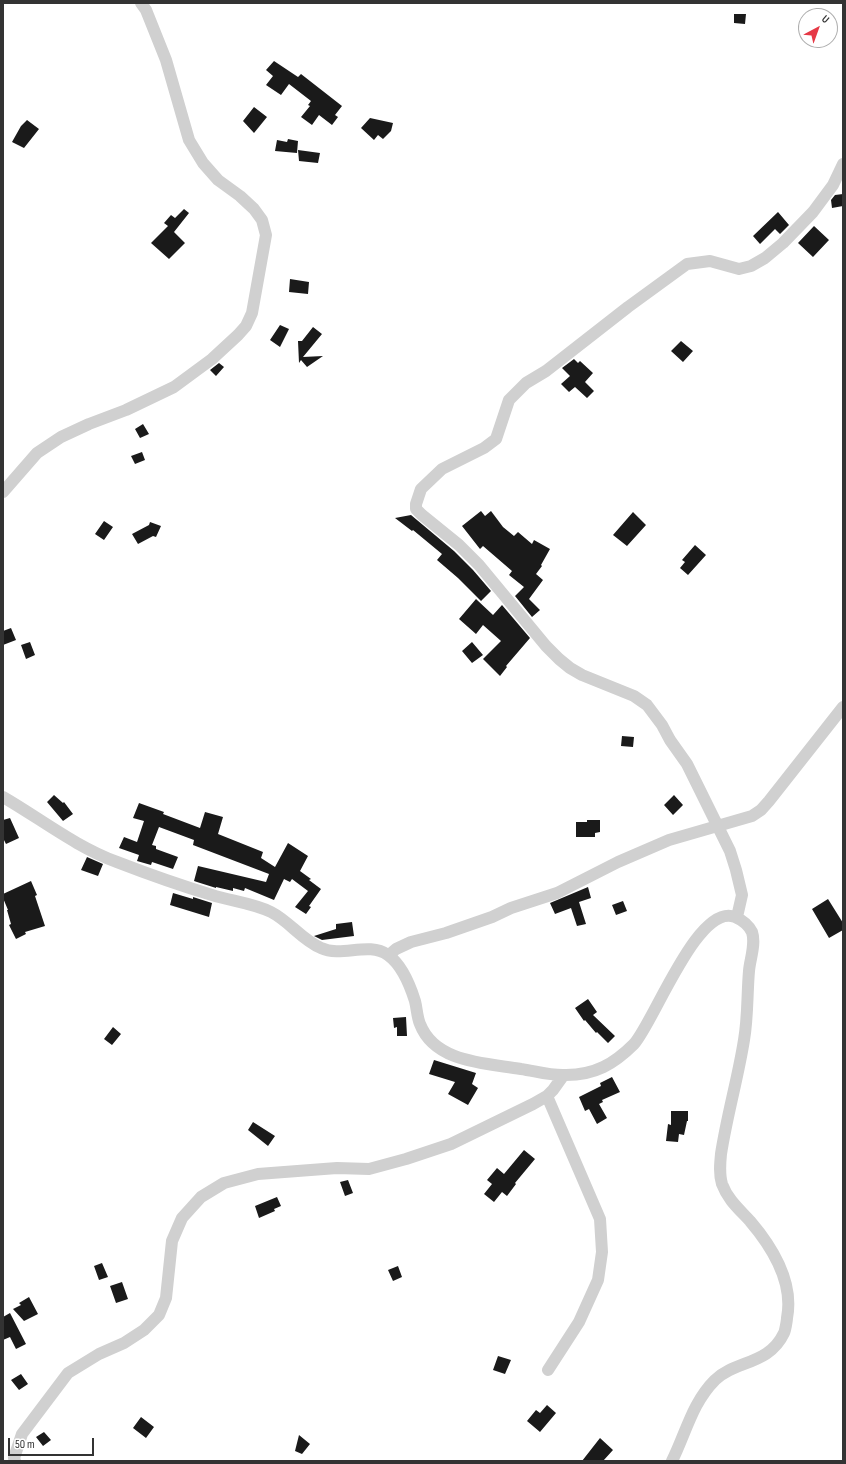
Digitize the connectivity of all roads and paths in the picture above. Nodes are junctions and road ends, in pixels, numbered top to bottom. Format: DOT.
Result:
graph roads {
  1 [pos="140,3"];
  2 [pos="843,164"];
  3 [pos="3,492"];
  4 [pos="843,707"];
  5 [pos="3,797"];
  6 [pos="719,826"];
  7 [pos="737,918"];
  8 [pos="389,955"];
  9 [pos="563,1076"];
  10 [pos="547,1096"];
  11 [pos="548,1370"];
  12 [pos="15,1461"];
  13 [pos="672,1461"];
  1 -- 3 [label="street"];
  2 -- 6 [label="street"];
  4 -- 6 [label="street"];
  5 -- 8 [label="street"];
  6 -- 7 [label="street"];
  6 -- 8 [label="street"];
  7 -- 9 [label="street"];
  7 -- 13 [label="street"];
  8 -- 9 [label="street"];
  9 -- 10 [label="street"];
  10 -- 11 [label="street"];
  10 -- 12 [label="street"];
}
